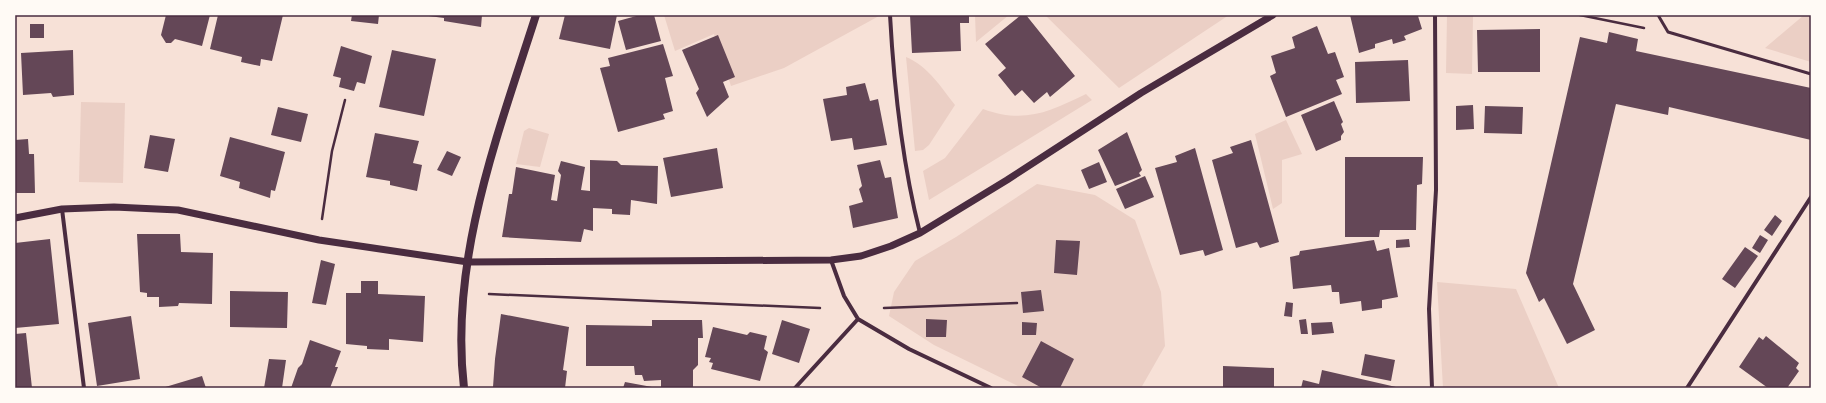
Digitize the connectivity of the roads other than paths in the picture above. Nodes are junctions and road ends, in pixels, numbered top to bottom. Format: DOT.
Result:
graph roads {
  1 [pos="536,15"];
  2 [pos="890,15"];
  3 [pos="1273,15"];
  4 [pos="1435,15"];
  5 [pos="1658,15"];
  6 [pos="1811,74"];
  7 [pos="1811,197"];
  8 [pos="62,209"];
  9 [pos="15,218"];
  10 [pos="920,233"];
  11 [pos="831,260"];
  12 [pos="468,262"];
  13 [pos="858,319"];
  14 [pos="84,388"];
  15 [pos="463,388"];
  16 [pos="795,388"];
  17 [pos="992,388"];
  18 [pos="1432,388"];
  19 [pos="1686,388"];
  1 -- 12 [label="main road"];
  2 -- 10 [label="street"];
  3 -- 10 [label="street"];
  4 -- 18 [label="street"];
  5 -- 6 [label="lane"];
  7 -- 19 [label="street"];
  8 -- 9 [label="street"];
  8 -- 12 [label="street"];
  8 -- 14 [label="street"];
  10 -- 11 [label="street"];
  11 -- 12 [label="street"];
  11 -- 13 [label="street"];
  12 -- 15 [label="main road"];
  13 -- 16 [label="street"];
  13 -- 17 [label="street"];
}
